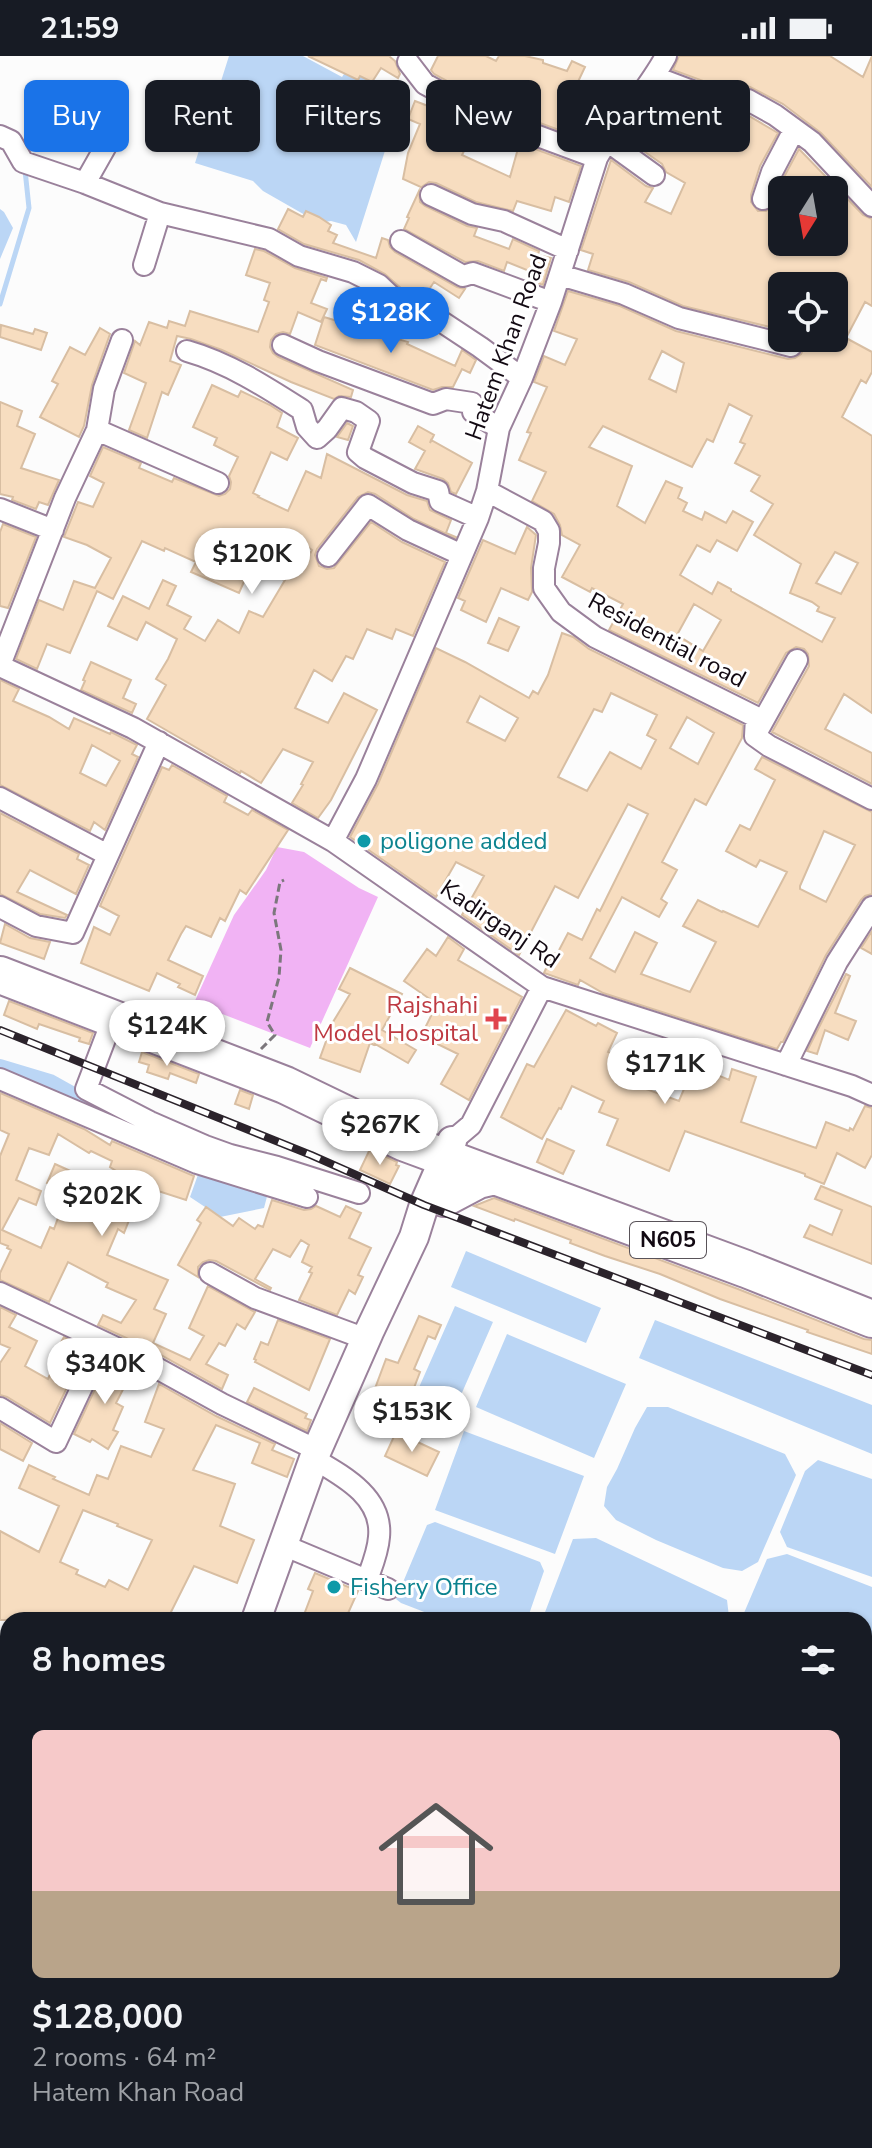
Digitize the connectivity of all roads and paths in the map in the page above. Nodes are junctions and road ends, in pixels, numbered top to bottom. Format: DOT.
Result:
graph roads {
  1 [pos="666,56"];
  2 [pos="408,62"];
  3 [pos="655,77"];
  4 [pos="653,80"];
  5 [pos="794,130"];
  6 [pos="0,136"];
  7 [pos="557,137"];
  8 [pos="103,152"];
  9 [pos="601,152"];
  10 [pos="606,152"];
  11 [pos="654,175"];
  12 [pos="85,183"];
  13 [pos="431,195"];
  14 [pos="763,199"];
  15 [pos="872,206"];
  16 [pos="160,213"];
  17 [pos="401,241"];
  18 [pos="568,250"];
  19 [pos="144,265"];
  20 [pos="560,275"];
  21 [pos="551,302"];
  22 [pos="122,340"];
  23 [pos="768,340"];
  24 [pos="283,345"];
  25 [pos="187,351"];
  26 [pos="522,378"];
  27 [pos="499,428"];
  28 [pos="97,430"];
  29 [pos="218,483"];
  30 [pos="487,491"];
  31 [pos="0,509"];
  32 [pos="478,518"];
  33 [pos="53,530"];
  34 [pos="462,555"];
  35 [pos="328,556"];
  36 [pos="797,660"];
  37 [pos="0,665"];
  38 [pos="755,736"];
  39 [pos="159,742"];
  40 [pos="0,798"];
  41 [pos="872,799"];
  42 [pos="333,841"];
  43 [pos="108,855"];
  44 [pos="284,880"];
  45 [pos="0,907"];
  46 [pos="872,907"];
  47 [pos="0,953"];
  48 [pos="0,975"];
  49 [pos="542,987"];
  50 [pos="113,1018"];
  51 [pos="258,1051"];
  52 [pos="786,1065"];
  53 [pos="0,1079"];
  54 [pos="872,1095"];
  55 [pos="146,1130"];
  56 [pos="459,1151"];
  57 [pos="201,1154"];
  58 [pos="359,1193"];
  59 [pos="437,1195"];
  60 [pos="307,1197"];
  61 [pos="210,1273"];
  62 [pos="0,1293"];
  63 [pos="872,1293"];
  64 [pos="872,1319"];
  65 [pos="366,1339"];
  66 [pos="103,1342"];
  67 [pos="0,1408"];
  68 [pos="315,1454"];
  69 [pos="283,1545"];
  70 [pos="367,1580"];
  71 [pos="388,1589"];
  72 [pos="259,1612"];
  1 -- 3 [label="street, Hatem Khan Road"];
  2 -- 7 [label="street"];
  3 -- 4 [label="street, Hatem Khan Road"];
  3 -- 5 [label="street"];
  5 -- 14 [label="street"];
  5 -- 15 [label="street"];
  6 -- 12 [label="street"];
  8 -- 12 [label="street"];
  9 -- 18 [label="street, Hatem Khan Road"];
  10 -- 11 [label="street"];
  12 -- 16 [label="street"];
  13 -- 18 [label="street"];
  16 -- 19 [label="street"];
  16 -- 26 [label="street"];
  17 -- 21 [label="street"];
  18 -- 20 [label="street, Hatem Khan Road"];
  20 -- 21 [label="street, Hatem Khan Road"];
  20 -- 23 [label="street"];
  21 -- 26 [label="street, Hatem Khan Road"];
  22 -- 28 [label="street"];
  24 -- 27 [label="street"];
  25 -- 32 [label="street"];
  26 -- 27 [label="street, Hatem Khan Road"];
  27 -- 30 [label="street, Hatem Khan Road"];
  28 -- 29 [label="street"];
  28 -- 33 [label="street"];
  30 -- 32 [label="street, Hatem Khan Road"];
  30 -- 38 [label="street, Residential road"];
  31 -- 33 [label="street"];
  32 -- 34 [label="street, Hatem Khan Road"];
  33 -- 37 [label="street"];
  34 -- 35 [label="street"];
  34 -- 42 [label="street, Hatem Khan Road"];
  36 -- 38 [label="street"];
  37 -- 39 [label="street, Kadirganj Rd"];
  38 -- 41 [label="street, Residential road"];
  39 -- 42 [label="street, Kadirganj Rd"];
  39 -- 43 [label="street"];
  40 -- 43 [label="street"];
  42 -- 49 [label="street, Kadirganj Rd"];
  43 -- 45 [label="street"];
  44 -- 51 [label="path"];
  46 -- 52 [label="street"];
  47 -- 51 [label="highway, N605"];
  48 -- 50 [label="highway, N605"];
  49 -- 52 [label="street, Kadirganj Rd"];
  49 -- 56 [label="street"];
  50 -- 55 [label="street"];
  50 -- 56 [label="highway, N605"];
  51 -- 56 [label="highway, N605"];
  52 -- 54 [label="street, Kadirganj Rd"];
  53 -- 55 [label="street"];
  55 -- 57 [label="street"];
  56 -- 59 [label="highway"];
  56 -- 59 [label="highway"];
  56 -- 63 [label="highway, N605"];
  56 -- 64 [label="highway, N605"];
  57 -- 58 [label="street"];
  57 -- 60 [label="street"];
  59 -- 65 [label="street"];
  61 -- 65 [label="street"];
  62 -- 66 [label="street"];
  65 -- 68 [label="street"];
  66 -- 67 [label="street"];
  66 -- 68 [label="street"];
  68 -- 69 [label="street"];
  68 -- 70 [label="street"];
  69 -- 70 [label="street"];
  69 -- 72 [label="street"];
  70 -- 71 [label="street"];
}
